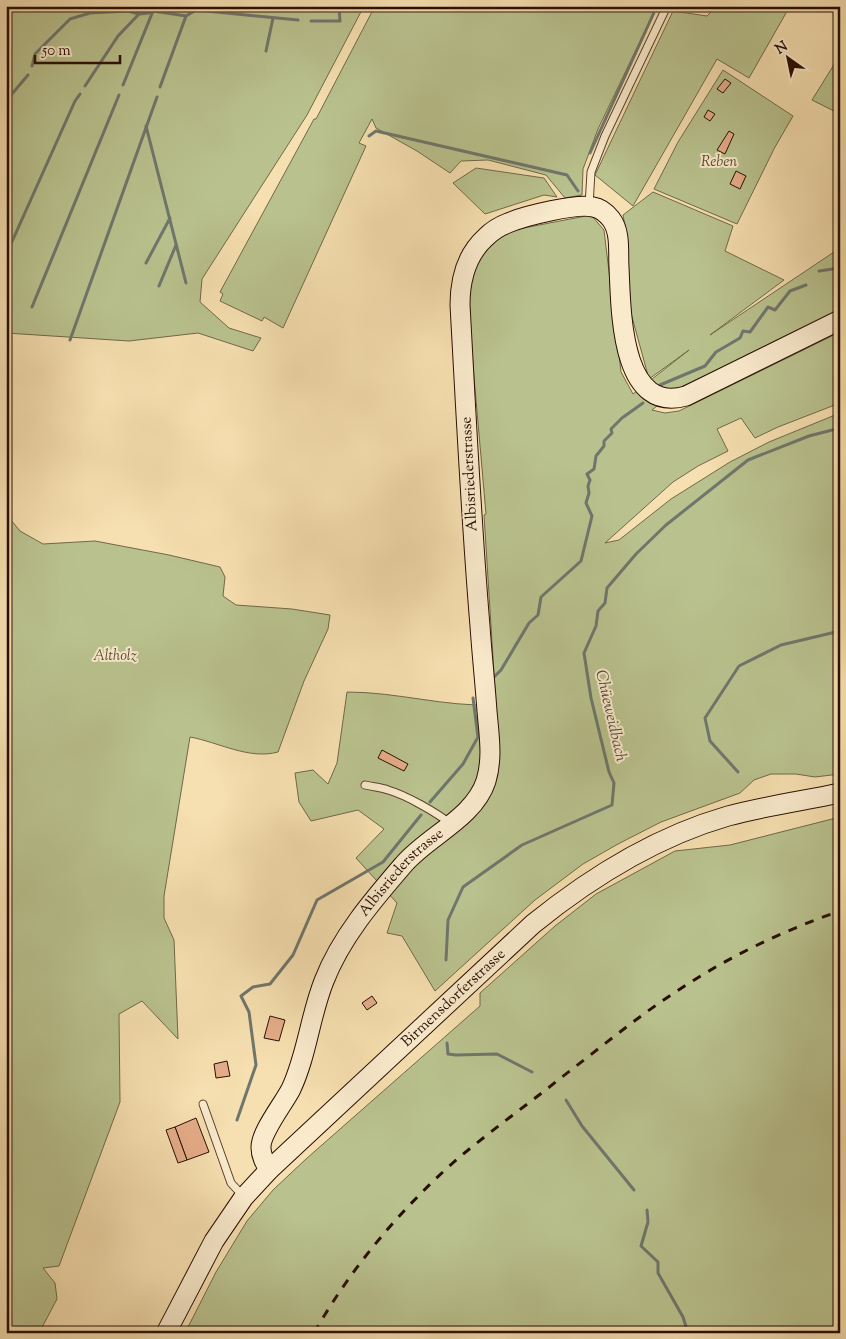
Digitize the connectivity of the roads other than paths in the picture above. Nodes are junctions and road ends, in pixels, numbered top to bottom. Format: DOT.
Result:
graph roads {
  1 [pos="667,6"];
  2 [pos="589,206"];
  3 [pos="840,320"];
  4 [pos="365,784"];
  5 [pos="840,793"];
  6 [pos="451,824"];
  7 [pos="202,1104"];
  8 [pos="269,1170"];
  9 [pos="244,1197"];
  10 [pos="166,1333"];
  1 -- 2 [label="lane"];
  2 -- 3 [label="main road"];
  2 -- 6 [label="main road, Albisriederstrasse"];
  4 -- 6 [label="lane"];
  5 -- 8 [label="main road, Birmensdorferstrasse"];
  6 -- 8 [label="main road, Albisriederstrasse"];
  7 -- 9 [label="lane"];
  8 -- 9 [label="main road, Birmensdorferstrasse"];
  9 -- 10 [label="main road, Birmensdorferstrasse"];
}
